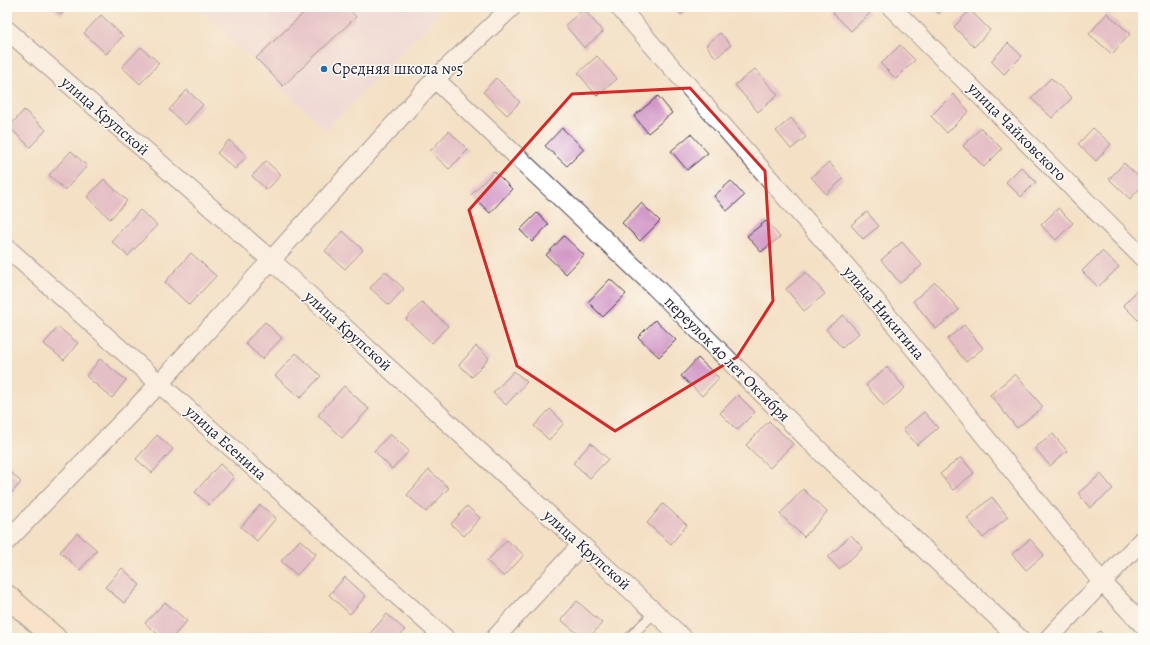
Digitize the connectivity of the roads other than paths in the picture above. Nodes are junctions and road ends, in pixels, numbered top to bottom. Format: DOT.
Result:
graph roads {
  1 [pos="512,7"];
  2 [pos="618,7"];
  3 [pos="891,7"];
  4 [pos="7,30"];
  5 [pos="435,79"];
  6 [pos="7,248"];
  7 [pos="1143,258"];
  8 [pos="271,260"];
  9 [pos="159,384"];
  10 [pos="1143,539"];
  11 [pos="7,540"];
  12 [pos="581,545"];
  13 [pos="1102,582"];
  14 [pos="7,596"];
  15 [pos="655,612"];
  16 [pos="1143,625"];
  17 [pos="55,638"];
  18 [pos="445,638"];
  19 [pos="494,638"];
  20 [pos="630,638"];
  21 [pos="683,638"];
  22 [pos="1019,638"];
  23 [pos="1049,638"];
  1 -- 5 [label="street"];
  2 -- 13 [label="street, улица Никитина"];
  3 -- 7 [label="street, улица Чайковского"];
  4 -- 8 [label="street, улица Крупской"];
  5 -- 8 [label="street"];
  5 -- 22 [label="street, переулок 40 лет Октября"];
  6 -- 9 [label="street, улица Есенина"];
  8 -- 9 [label="street"];
  8 -- 12 [label="street, улица Крупской"];
  9 -- 11 [label="street"];
  9 -- 18 [label="street, улица Есенина"];
  10 -- 13 [label="street"];
  12 -- 15 [label="street, улица Крупской"];
  12 -- 19 [label="street"];
  13 -- 16 [label="street, улица Никитина"];
  13 -- 23 [label="street"];
  14 -- 17 [label="main road"];
  15 -- 20 [label="lane"];
  15 -- 21 [label="street, улица Крупской"];
}
